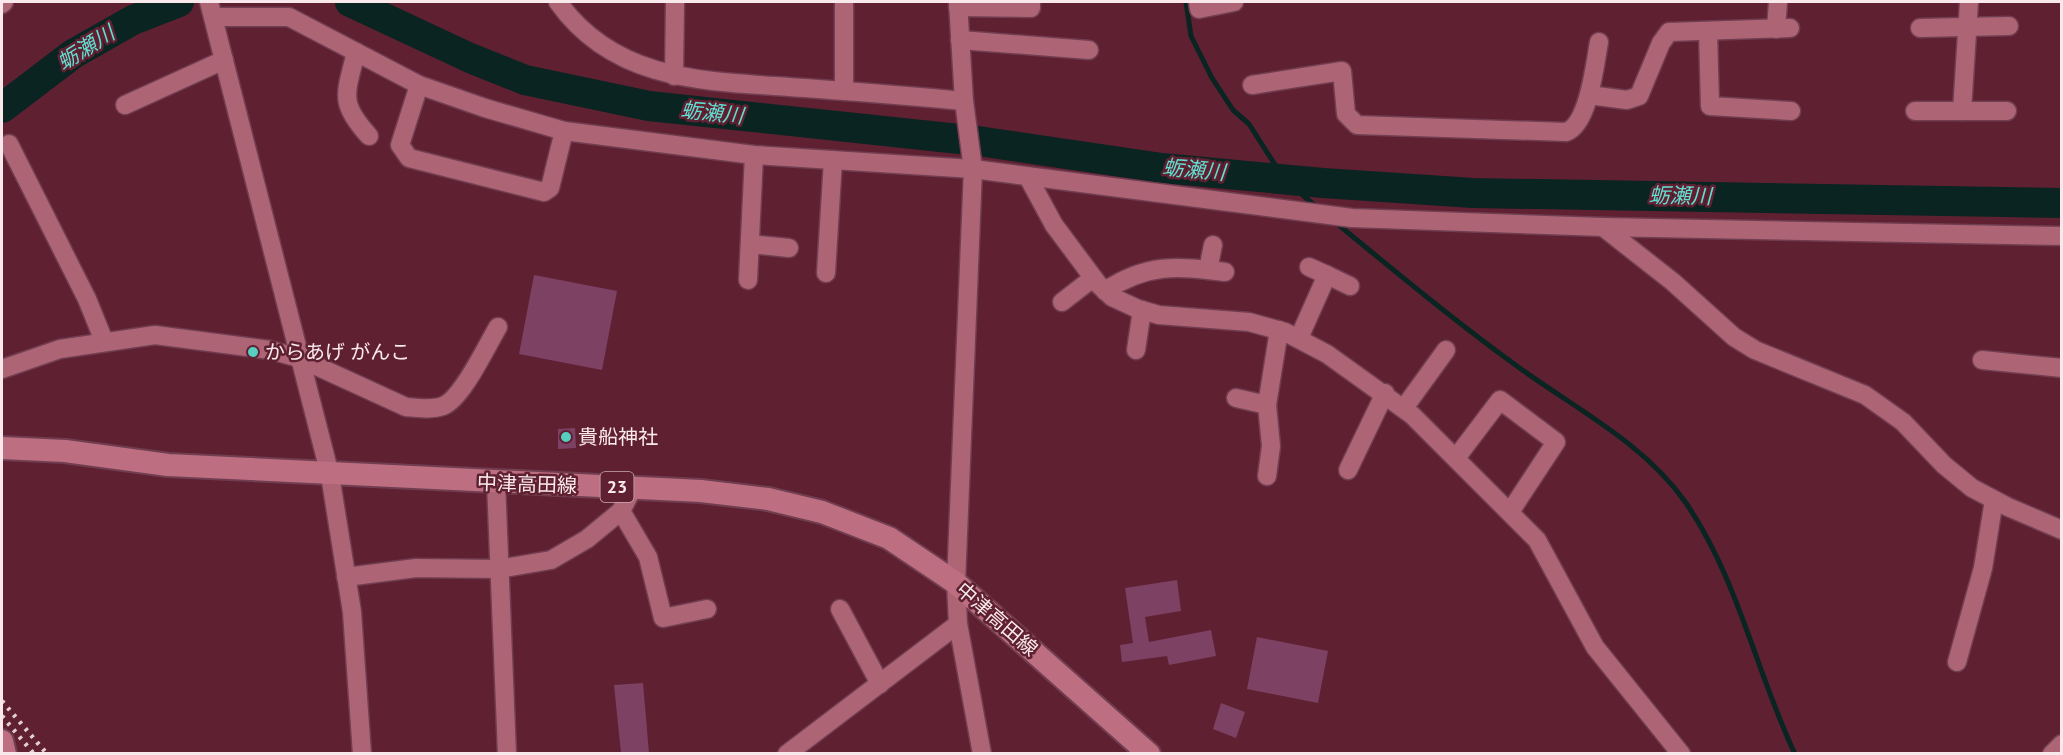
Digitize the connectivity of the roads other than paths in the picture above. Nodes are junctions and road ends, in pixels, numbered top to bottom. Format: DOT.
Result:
graph roads {
  1 [pos="558,2"];
  2 [pos="675,2"];
  3 [pos="844,2"];
  4 [pos="1031,2"];
  5 [pos="1198,2"];
  6 [pos="1234,2"];
  7 [pos="1778,2"];
  8 [pos="1969,2"];
  9 [pos="958,4"];
  10 [pos="211,9"];
  11 [pos="2009,26"];
  12 [pos="1969,27"];
  13 [pos="1920,28"];
  14 [pos="1708,31"];
  15 [pos="960,40"];
  16 [pos="1599,42"];
  17 [pos="1089,50"];
  18 [pos="356,52"];
  19 [pos="224,60"];
  20 [pos="674,76"];
  21 [pos="419,85"];
  22 [pos="1252,85"];
  23 [pos="843,91"];
  24 [pos="1589,95"];
  25 [pos="125,105"];
  26 [pos="965,105"];
  27 [pos="1791,111"];
  28 [pos="1915,111"];
  29 [pos="1962,111"];
  30 [pos="2007,111"];
  31 [pos="564,131"];
  32 [pos="369,136"];
  33 [pos="9,144"];
  34 [pos="754,155"];
  35 [pos="833,160"];
  36 [pos="973,165"];
  37 [pos="1028,177"];
  38 [pos="1603,227"];
  39 [pos="2061,236"];
  40 [pos="750,244"];
  41 [pos="1213,245"];
  42 [pos="789,248"];
  43 [pos="1309,267"];
  44 [pos="826,273"];
  45 [pos="1327,275"];
  46 [pos="748,280"];
  47 [pos="1099,284"];
  48 [pos="1350,286"];
  49 [pos="1062,302"];
  50 [pos="1142,310"];
  51 [pos="498,327"];
  52 [pos="1279,330"];
  53 [pos="1299,338"];
  54 [pos="104,341"];
  55 [pos="1136,350"];
  56 [pos="1446,350"];
  57 [pos="299,358"];
  58 [pos="1982,360"];
  59 [pos="2,369"];
  60 [pos="2061,369"];
  61 [pos="1385,393"];
  62 [pos="1236,398"];
  63 [pos="1267,405"];
  64 [pos="1404,408"];
  65 [pos="2,447"];
  66 [pos="1456,458"];
  67 [pos="1348,470"];
  68 [pos="330,475"];
  69 [pos="1267,476"];
  70 [pos="496,482"];
  71 [pos="633,488"];
  72 [pos="1994,500"];
  73 [pos="621,511"];
  74 [pos="1510,512"];
  75 [pos="2061,529"];
  76 [pos="499,569"];
  77 [pos="346,577"];
  78 [pos="956,583"];
  79 [pos="707,609"];
  80 [pos="840,609"];
  81 [pos="958,624"];
  82 [pos="1957,662"];
  83 [pos="880,684"];
  84 [pos="2,741"];
  85 [pos="2061,744"];
  86 [pos="4,753"];
  87 [pos="362,753"];
  88 [pos="507,753"];
  89 [pos="787,753"];
  90 [pos="982,753"];
  91 [pos="1149,753"];
  92 [pos="1681,753"];
  93 [pos="2052,753"];
  1 -- 20 [label="street"];
  2 -- 20 [label="street"];
  3 -- 23 [label="street"];
  4 -- 9 [label="street"];
  5 -- 6 [label="street"];
  7 -- 14 [label="street"];
  8 -- 12 [label="street"];
  9 -- 15 [label="street"];
  10 -- 18 [label="street"];
  10 -- 19 [label="street"];
  11 -- 12 [label="street"];
  12 -- 13 [label="street"];
  12 -- 29 [label="street"];
  14 -- 24 [label="street"];
  14 -- 27 [label="street"];
  15 -- 17 [label="street"];
  15 -- 26 [label="street"];
  16 -- 24 [label="street"];
  18 -- 21 [label="street"];
  18 -- 32 [label="street"];
  19 -- 25 [label="street"];
  19 -- 57 [label="street"];
  20 -- 23 [label="street"];
  21 -- 31 [label="street"];
  21 -- 31 [label="street"];
  22 -- 24 [label="street"];
  23 -- 26 [label="street"];
  26 -- 36 [label="street"];
  28 -- 29 [label="street"];
  29 -- 30 [label="street"];
  31 -- 34 [label="street"];
  33 -- 54 [label="street"];
  34 -- 35 [label="street"];
  34 -- 40 [label="street"];
  35 -- 36 [label="street"];
  35 -- 44 [label="street"];
  36 -- 37 [label="street"];
  36 -- 78 [label="street"];
  37 -- 38 [label="street"];
  37 -- 47 [label="street"];
  38 -- 39 [label="street"];
  38 -- 72 [label="street"];
  40 -- 42 [label="street"];
  40 -- 46 [label="street"];
  41 -- 47 [label="street"];
  43 -- 45 [label="street"];
  45 -- 48 [label="street"];
  45 -- 53 [label="street"];
  47 -- 49 [label="street"];
  47 -- 50 [label="street"];
  50 -- 52 [label="street"];
  50 -- 55 [label="street"];
  51 -- 57 [label="street"];
  52 -- 53 [label="street"];
  52 -- 63 [label="street"];
  53 -- 61 [label="street"];
  54 -- 57 [label="street"];
  54 -- 59 [label="street"];
  56 -- 64 [label="street"];
  57 -- 68 [label="street"];
  58 -- 60 [label="street"];
  61 -- 64 [label="street"];
  61 -- 67 [label="street"];
  62 -- 63 [label="street"];
  63 -- 69 [label="street"];
  64 -- 66 [label="street"];
  65 -- 68 [label="main road, 中津高田線 / 23"];
  66 -- 74 [label="street"];
  66 -- 74 [label="street"];
  68 -- 70 [label="main road, 中津高田線 / 23"];
  68 -- 77 [label="street"];
  70 -- 71 [label="main road, 中津高田線 / 23"];
  70 -- 76 [label="street"];
  71 -- 73 [label="street"];
  71 -- 78 [label="main road, 中津高田線 / 23"];
  72 -- 75 [label="street"];
  72 -- 82 [label="street"];
  73 -- 76 [label="street"];
  73 -- 79 [label="street"];
  74 -- 92 [label="street"];
  76 -- 77 [label="street"];
  76 -- 88 [label="street"];
  77 -- 87 [label="street"];
  78 -- 81 [label="street"];
  78 -- 91 [label="main road, 中津高田線 / 23"];
  80 -- 83 [label="street"];
  81 -- 83 [label="street"];
  81 -- 90 [label="street"];
  83 -- 89 [label="street"];
  84 -- 86 [label="main road"];
  85 -- 93 [label="street"];
}
